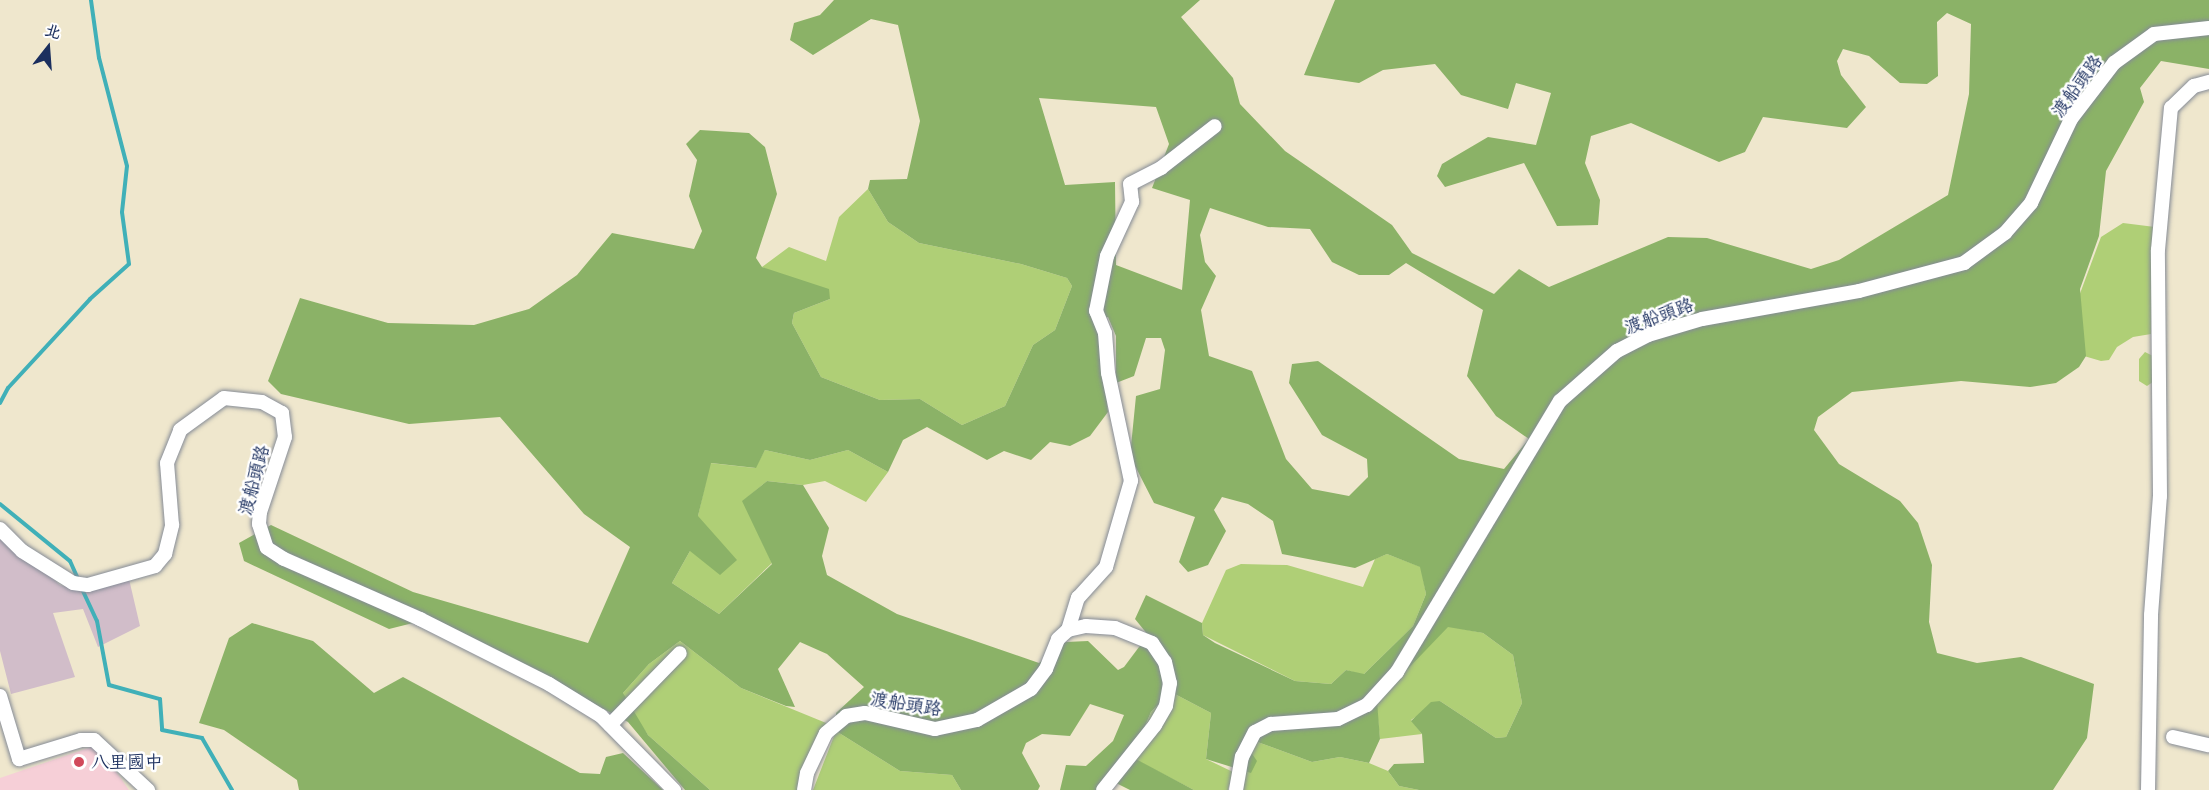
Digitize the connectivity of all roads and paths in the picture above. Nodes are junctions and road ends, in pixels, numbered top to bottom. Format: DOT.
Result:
graph roads {
  1 [pos="2209,28"];
  2 [pos="2209,82"];
  3 [pos="1215,126"];
  4 [pos="0,529"];
  5 [pos="1068,630"];
  6 [pos="680,653"];
  7 [pos="0,696"];
  8 [pos="610,725"];
  9 [pos="2173,737"];
  10 [pos="2209,745"];
  11 [pos="148,790"];
  12 [pos="674,790"];
  13 [pos="804,790"];
  14 [pos="1103,790"];
  15 [pos="1236,790"];
  16 [pos="2148,790"];
  1 -- 15 [label="street, 渡船頭路"];
  2 -- 16 [label="street"];
  3 -- 5 [label="street, 渡船頭路"];
  4 -- 8 [label="street, 渡船頭路"];
  5 -- 13 [label="street, 渡船頭路"];
  5 -- 14 [label="street"];
  6 -- 8 [label="street"];
  7 -- 11 [label="street"];
  8 -- 12 [label="street, 渡船頭路"];
  9 -- 10 [label="street"];
}
